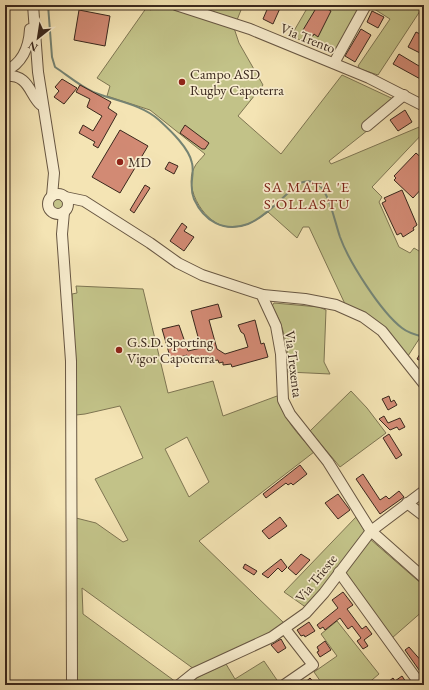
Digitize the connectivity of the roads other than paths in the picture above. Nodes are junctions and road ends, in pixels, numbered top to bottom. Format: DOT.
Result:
graph roads {
  1 [pos="33,5"];
  2 [pos="178,5"];
  3 [pos="366,5"];
  4 [pos="34,16"];
  5 [pos="334,63"];
  6 [pos="5,71"];
  7 [pos="5,76"];
  8 [pos="404,96"];
  9 [pos="424,106"];
  10 [pos="43,107"];
  11 [pos="367,126"];
  12 [pos="60,196"];
  13 [pos="94,209"];
  14 [pos="62,212"];
  15 [pos="263,295"];
  16 [pos="424,384"];
  17 [pos="424,491"];
  18 [pos="407,504"];
  19 [pos="424,516"];
  20 [pos="371,531"];
  21 [pos="339,572"];
  22 [pos="424,578"];
  23 [pos="285,629"];
  24 [pos="421,684"];
  25 [pos="72,685"];
  26 [pos="179,685"];
  27 [pos="284,685"];
  1 -- 4 [label="street"];
  2 -- 5 [label="street, Via Trento"];
  3 -- 5 [label="street"];
  4 -- 6 [label="street"];
  4 -- 10 [label="street"];
  5 -- 8 [label="street, Via Trento"];
  7 -- 10 [label="street"];
  8 -- 9 [label="street, Via Trento"];
  8 -- 11 [label="street"];
  10 -- 12 [label="street"];
  12 -- 13 [label="street"];
  12 -- 14 [label="street"];
  12 -- 14 [label="street"];
  13 -- 14 [label="street"];
  13 -- 15 [label="street"];
  14 -- 25 [label="street"];
  15 -- 16 [label="street"];
  15 -- 20 [label="street, Via Trexenta"];
  17 -- 18 [label="street, Via Trieste"];
  18 -- 19 [label="street"];
  18 -- 20 [label="street, Via Trieste"];
  20 -- 21 [label="street, Via Trieste"];
  20 -- 22 [label="street, Via Trexenta"];
  21 -- 23 [label="street, Via Trieste"];
  21 -- 24 [label="street"];
  23 -- 26 [label="street, Via Trieste"];
  23 -- 27 [label="street"];
}
